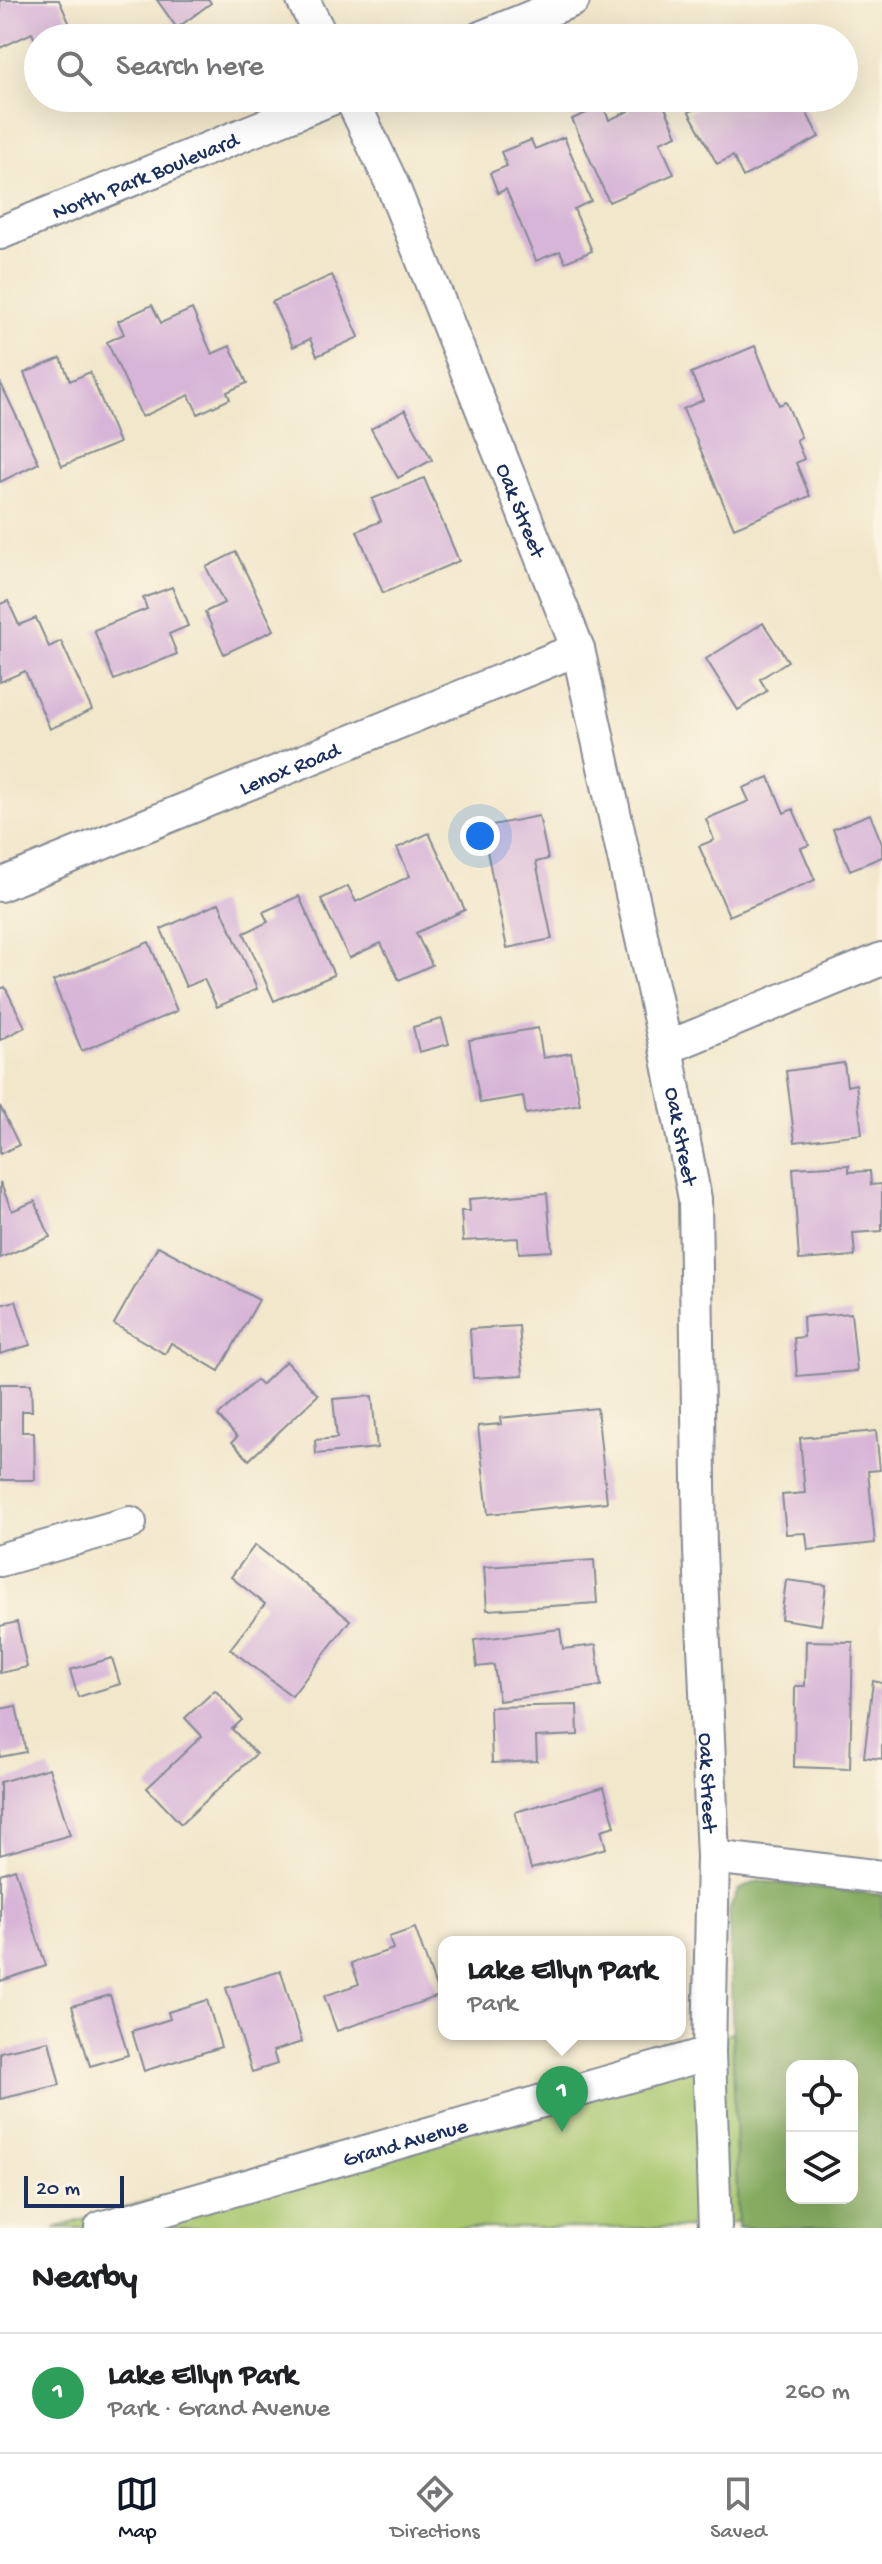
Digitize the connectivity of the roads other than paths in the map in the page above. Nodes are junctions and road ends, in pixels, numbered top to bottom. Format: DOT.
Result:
graph roads {
  1 [pos="303,0"];
  2 [pos="573,0"];
  3 [pos="315,24"];
  4 [pos="514,24"];
  5 [pos="298,112"];
  6 [pos="358,112"];
  7 [pos="0,233"];
  8 [pos="578,649"];
  9 [pos="0,885"];
  10 [pos="882,959"];
  11 [pos="666,1048"];
  12 [pos="130,1523"];
  13 [pos="0,1560"];
  14 [pos="713,1857"];
  15 [pos="882,1877"];
  16 [pos="709,2053"];
  17 [pos="706,2226"];
  18 [pos="101,2228"];
  1 -- 3 [label="street"];
  2 -- 4 [label="street"];
  5 -- 7 [label="street, North Park Boulevard"];
  6 -- 8 [label="street, Oak Street"];
  8 -- 9 [label="street, Lenox Road"];
  8 -- 11 [label="street, Oak Street"];
  10 -- 11 [label="street"];
  11 -- 14 [label="street, Oak Street"];
  12 -- 13 [label="street"];
  14 -- 15 [label="street"];
  14 -- 16 [label="street, Oak Street"];
  16 -- 17 [label="street, Oak Street"];
  16 -- 18 [label="street, Grand Avenue"];
}
